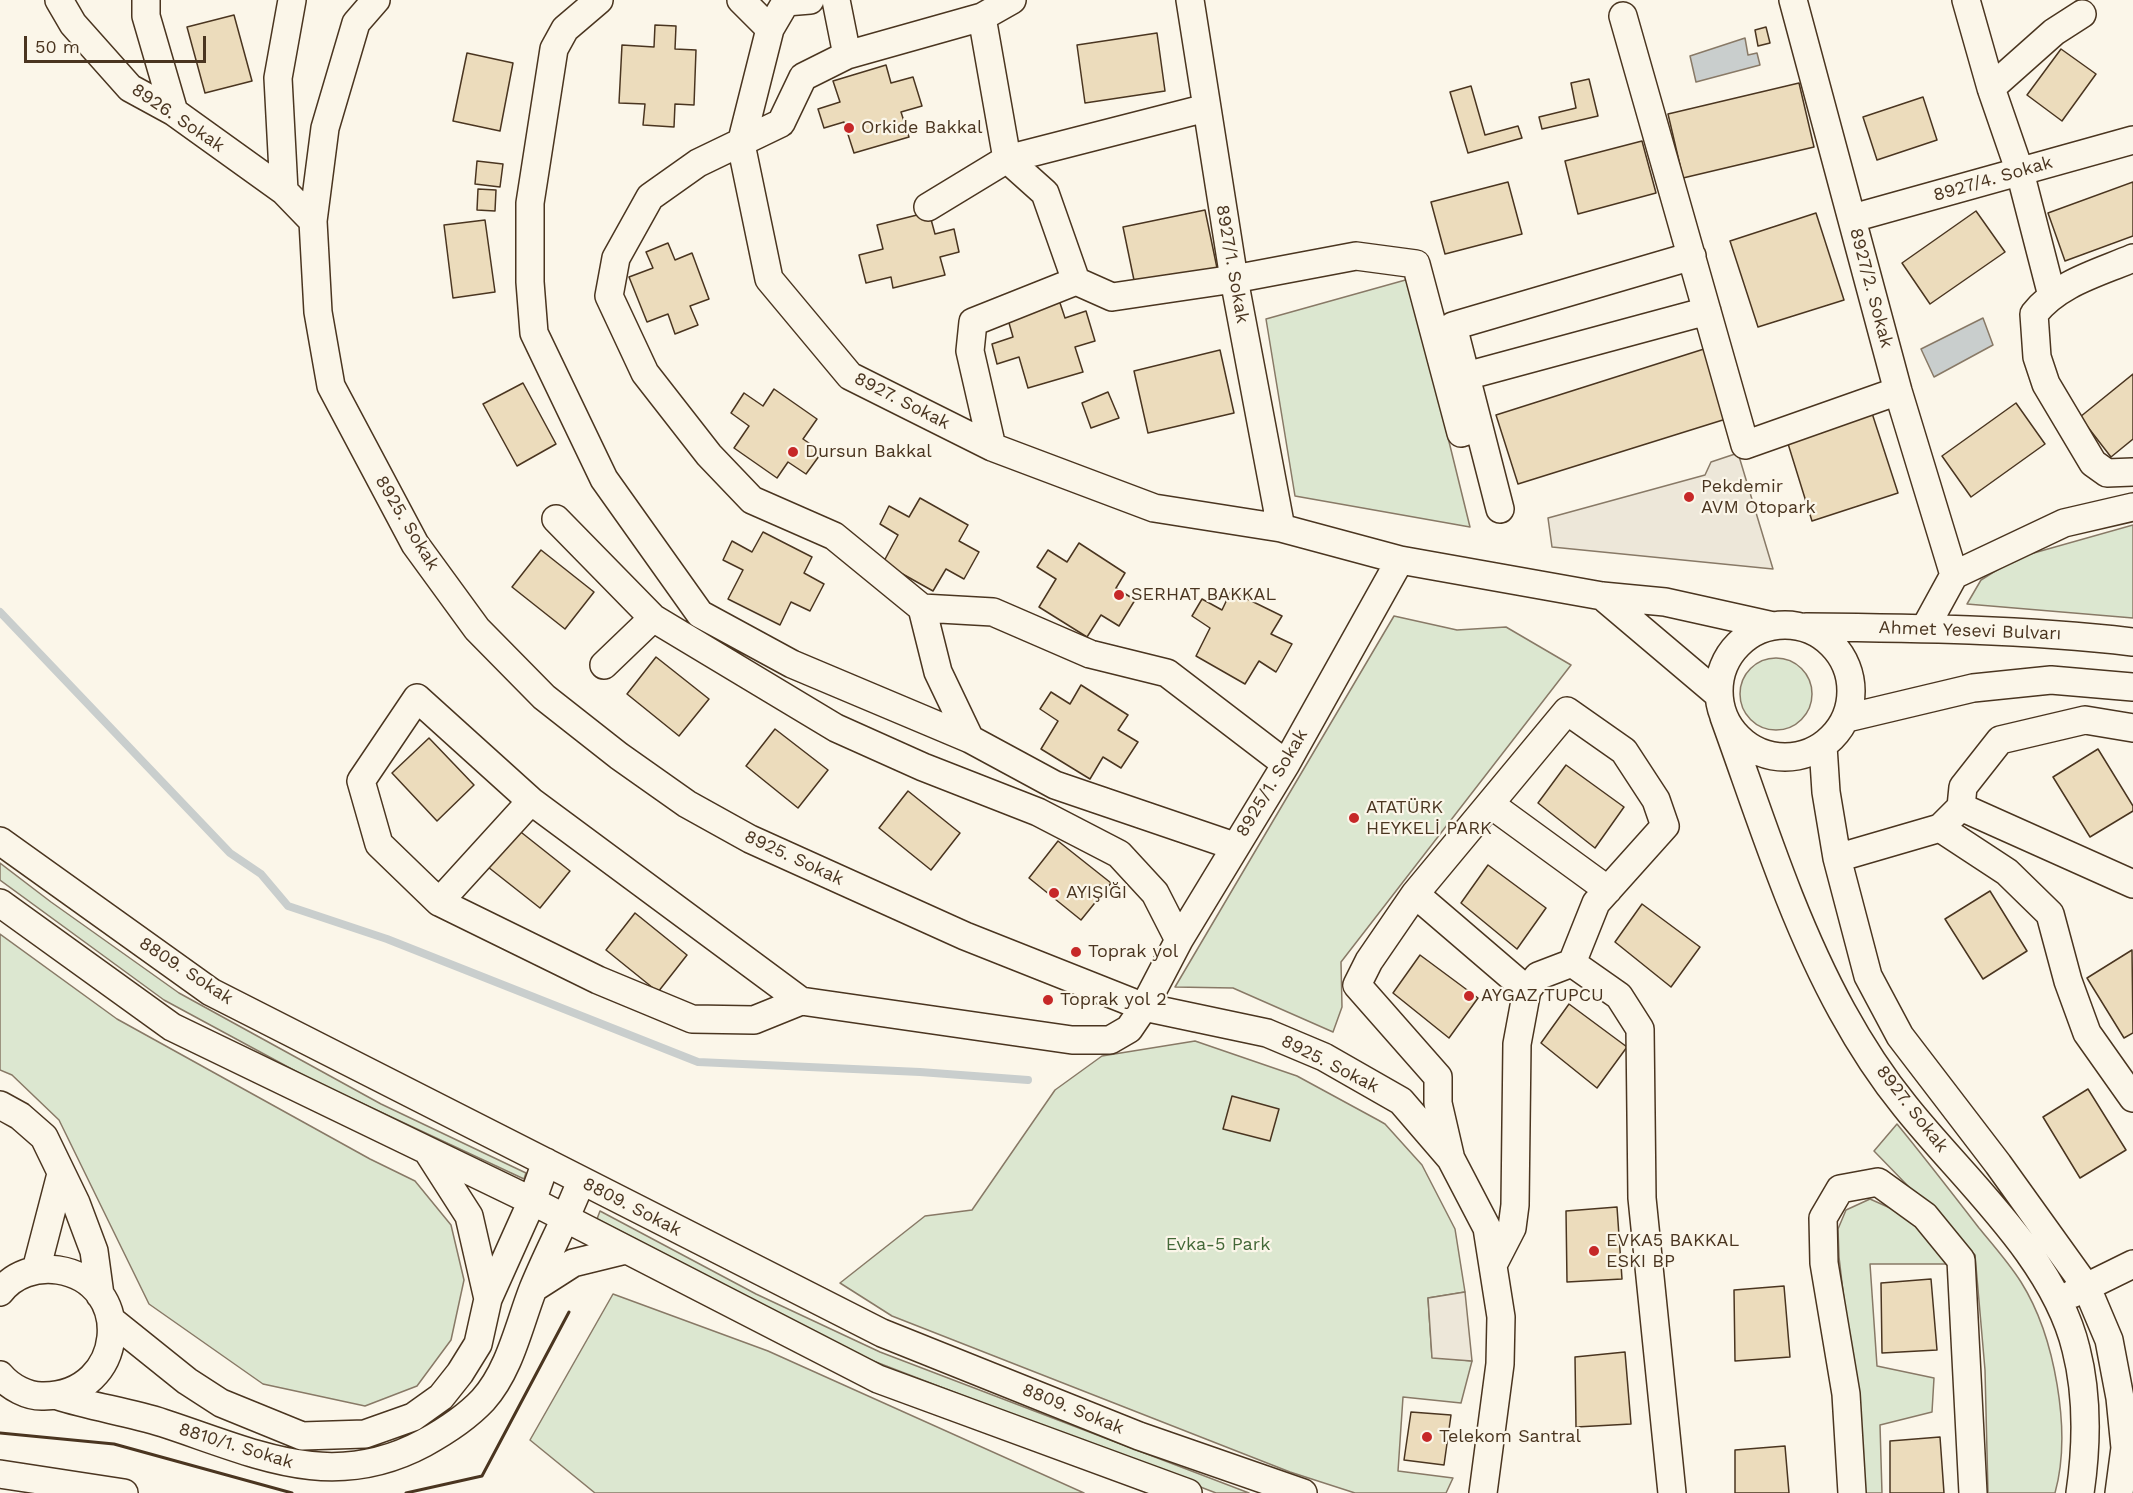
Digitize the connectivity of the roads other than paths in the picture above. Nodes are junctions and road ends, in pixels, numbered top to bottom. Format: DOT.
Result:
graph roads {
  1 [pos="59,0"];
  2 [pos="146,0"];
  3 [pos="292,0"];
  4 [pos="376,0"];
  5 [pos="599,0"];
  6 [pos="741,0"];
  7 [pos="836,0"];
  8 [pos="1012,0"];
  9 [pos="1190,0"];
  10 [pos="1793,0"];
  11 [pos="1966,0"];
  12 [pos="795,1"];
  13 [pos="2082,14"];
  14 [pos="1623,16"];
  15 [pos="982,17"];
  16 [pos="770,29"];
  17 [pos="847,55"];
  18 [pos="1991,88"];
  19 [pos="1206,108"];
  20 [pos="174,112"];
  21 [pos="2133,140"];
  22 [pos="741,144"];
  23 [pos="1007,159"];
  24 [pos="2020,171"];
  25 [pos="284,192"];
  26 [pos="928,207"];
  27 [pos="1853,218"];
  28 [pos="314,220"];
  29 [pos="1692,256"];
  30 [pos="2133,258"];
  31 [pos="1234,279"];
  32 [pos="1076,281"];
  33 [pos="2052,296"];
  34 [pos="1707,311"];
  35 [pos="1466,376"];
  36 [pos="1898,391"];
  37 [pos="1479,427"];
  38 [pos="992,447"];
  39 [pos="2133,472"];
  40 [pos="2133,507"];
  41 [pos="1500,509"];
  42 [pos="556,519"];
  43 [pos="1281,528"];
  44 [pos="1400,560"];
  45 [pos="1954,575"];
  46 [pos="1602,596"];
  47 [pos="922,608"];
  48 [pos="653,618"];
  49 [pos="1773,626"];
  50 [pos="1806,627"];
  51 [pos="1925,628"];
  52 [pos="2133,642"];
  53 [pos="604,665"];
  54 [pos="2133,687"];
  55 [pos="1721,706"];
  56 [pos="1847,718"];
  57 [pos="2133,728"];
  58 [pos="970,739"];
  59 [pos="1823,746"];
  60 [pos="1286,764"];
  61 [pos="531,801"];
  62 [pos="1490,804"];
  63 [pos="1961,807"];
  64 [pos="1940,828"];
  65 [pos="0,841"];
  66 [pos="1234,846"];
  67 [pos="1837,858"];
  68 [pos="2133,884"];
  69 [pos="1608,890"];
  70 [pos="1415,894"];
  71 [pos="439,902"];
  72 [pos="0,903"];
  73 [pos="1179,940"];
  74 [pos="1572,963"];
  75 [pos="1527,990"];
  76 [pos="801,1001"];
  77 [pos="1144,1007"];
  78 [pos="2133,1098"];
  79 [pos="0,1105"];
  80 [pos="428,1152"];
  81 [pos="1451,1159"];
  82 [pos="546,1162"];
  83 [pos="61,1174"];
  84 [pos="581,1181"];
  85 [pos="532,1201"];
  86 [pos="567,1219"];
  87 [pos="626,1250"];
  88 [pos="1494,1263"];
  89 [pos="2133,1264"];
  90 [pos="14,1278"];
  91 [pos="534,1288"];
  92 [pos="2087,1288"];
  93 [pos="100,1295"];
  94 [pos="488,1299"];
  95 [pos="2058,1300"];
  96 [pos="111,1320"];
  97 [pos="0,1375"];
  98 [pos="49,1396"];
  99 [pos="0,1402"];
  100 [pos="0,1474"];
  101 [pos="124,1493"];
  102 [pos="1188,1493"];
  103 [pos="1304,1493"];
  104 [pos="1483,1493"];
  105 [pos="1672,1493"];
  106 [pos="1852,1493"];
  107 [pos="1973,1493"];
  108 [pos="2080,1493"];
  109 [pos="2119,1493"];
  1 -- 20 [label="street, 8926. Sokak"];
  2 -- 20 [label="street"];
  3 -- 25 [label="street"];
  4 -- 28 [label="street, 8925. Sokak"];
  5 -- 58 [label="street"];
  6 -- 16 [label="street"];
  7 -- 17 [label="street"];
  8 -- 15 [label="street"];
  9 -- 19 [label="street, 8927/1. Sokak"];
  10 -- 27 [label="street, 8927/2. Sokak"];
  11 -- 18 [label="street"];
  12 -- 16 [label="street, 8927. Sokak"];
  13 -- 18 [label="street"];
  14 -- 29 [label="street"];
  15 -- 17 [label="street"];
  15 -- 23 [label="street"];
  16 -- 22 [label="street, 8927. Sokak"];
  17 -- 22 [label="street"];
  18 -- 24 [label="street"];
  19 -- 23 [label="street"];
  19 -- 31 [label="street, 8927/1. Sokak"];
  20 -- 25 [label="street, 8926. Sokak"];
  21 -- 24 [label="street, 8927/4. Sokak"];
  22 -- 38 [label="street, 8927. Sokak"];
  22 -- 47 [label="street"];
  23 -- 26 [label="street"];
  23 -- 32 [label="street"];
  24 -- 27 [label="street, 8927/4. Sokak"];
  24 -- 33 [label="street"];
  25 -- 28 [label="street, 8926. Sokak"];
  27 -- 36 [label="street, 8927/2. Sokak"];
  28 -- 77 [label="street, 8925. Sokak"];
  29 -- 34 [label="street"];
  29 -- 35 [label="street"];
  30 -- 33 [label="street"];
  31 -- 32 [label="street"];
  31 -- 37 [label="street"];
  31 -- 43 [label="street, 8927/1. Sokak"];
  32 -- 38 [label="street"];
  33 -- 39 [label="street"];
  34 -- 35 [label="street"];
  34 -- 36 [label="street"];
  35 -- 37 [label="street"];
  36 -- 45 [label="street, 8927/2. Sokak"];
  37 -- 41 [label="street"];
  38 -- 43 [label="street, 8927. Sokak"];
  40 -- 45 [label="street"];
  42 -- 48 [label="street"];
  43 -- 44 [label="street, 8927. Sokak"];
  44 -- 46 [label="street, 8927. Sokak"];
  44 -- 60 [label="street, 8925/1. Sokak"];
  45 -- 51 [label="street"];
  46 -- 49 [label="street, 8927. Sokak"];
  46 -- 55 [label="street"];
  47 -- 58 [label="street"];
  47 -- 60 [label="street"];
  48 -- 53 [label="street"];
  48 -- 73 [label="street"];
  49 -- 50 [label="street"];
  49 -- 55 [label="street"];
  50 -- 51 [label="street, Ahmet Yesevi Bulvarı"];
  50 -- 56 [label="street"];
  51 -- 52 [label="street, Ahmet Yesevi Bulvarı"];
  54 -- 56 [label="street"];
  55 -- 59 [label="street"];
  55 -- 95 [label="street, 8927. Sokak"];
  56 -- 59 [label="street"];
  57 -- 63 [label="street"];
  58 -- 66 [label="street"];
  59 -- 67 [label="street, 8927. Sokak"];
  60 -- 66 [label="street, 8925/1. Sokak"];
  61 -- 71 [label="street"];
  61 -- 71 [label="street"];
  61 -- 76 [label="street"];
  62 -- 69 [label="street"];
  62 -- 69 [label="street"];
  62 -- 70 [label="street"];
  63 -- 64 [label="street"];
  63 -- 68 [label="street"];
  64 -- 67 [label="street"];
  64 -- 78 [label="street"];
  65 -- 82 [label="street, 8809. Sokak"];
  66 -- 73 [label="street, 8925/1. Sokak"];
  67 -- 92 [label="street, 8927. Sokak"];
  69 -- 74 [label="street"];
  70 -- 75 [label="street"];
  70 -- 81 [label="street"];
  71 -- 76 [label="street"];
  72 -- 80 [label="street"];
  73 -- 77 [label="street, 8925/1. Sokak"];
  74 -- 75 [label="street"];
  74 -- 105 [label="street"];
  75 -- 88 [label="street"];
  76 -- 77 [label="street, 8925/1. Sokak"];
  77 -- 81 [label="street, 8925. Sokak"];
  79 -- 83 [label="street"];
  80 -- 85 [label="street"];
  80 -- 94 [label="street"];
  81 -- 88 [label="street, 8925. Sokak"];
  82 -- 84 [label="street, 8809. Sokak"];
  82 -- 85 [label="street, 8810/1. Sokak"];
  83 -- 90 [label="street"];
  83 -- 93 [label="street"];
  84 -- 86 [label="street, 8810/1. Sokak"];
  84 -- 103 [label="street, 8809. Sokak"];
  85 -- 86 [label="street"];
  85 -- 94 [label="street, 8810/1. Sokak"];
  86 -- 87 [label="street"];
  86 -- 91 [label="street, 8810/1. Sokak"];
  87 -- 91 [label="street"];
  87 -- 102 [label="street"];
  88 -- 104 [label="street, 8925. Sokak"];
  89 -- 92 [label="street"];
  90 -- 93 [label="street"];
  91 -- 98 [label="street, 8810/1. Sokak"];
  92 -- 95 [label="street"];
  92 -- 109 [label="street, 8927. Sokak"];
  93 -- 96 [label="street"];
  94 -- 96 [label="street, 8810/1. Sokak"];
  95 -- 108 [label="street, 8927. Sokak"];
  96 -- 98 [label="street"];
  97 -- 98 [label="street, 8810/1. Sokak"];
  98 -- 99 [label="street"];
  100 -- 101 [label="street"];
  106 -- 107 [label="street"];
}
